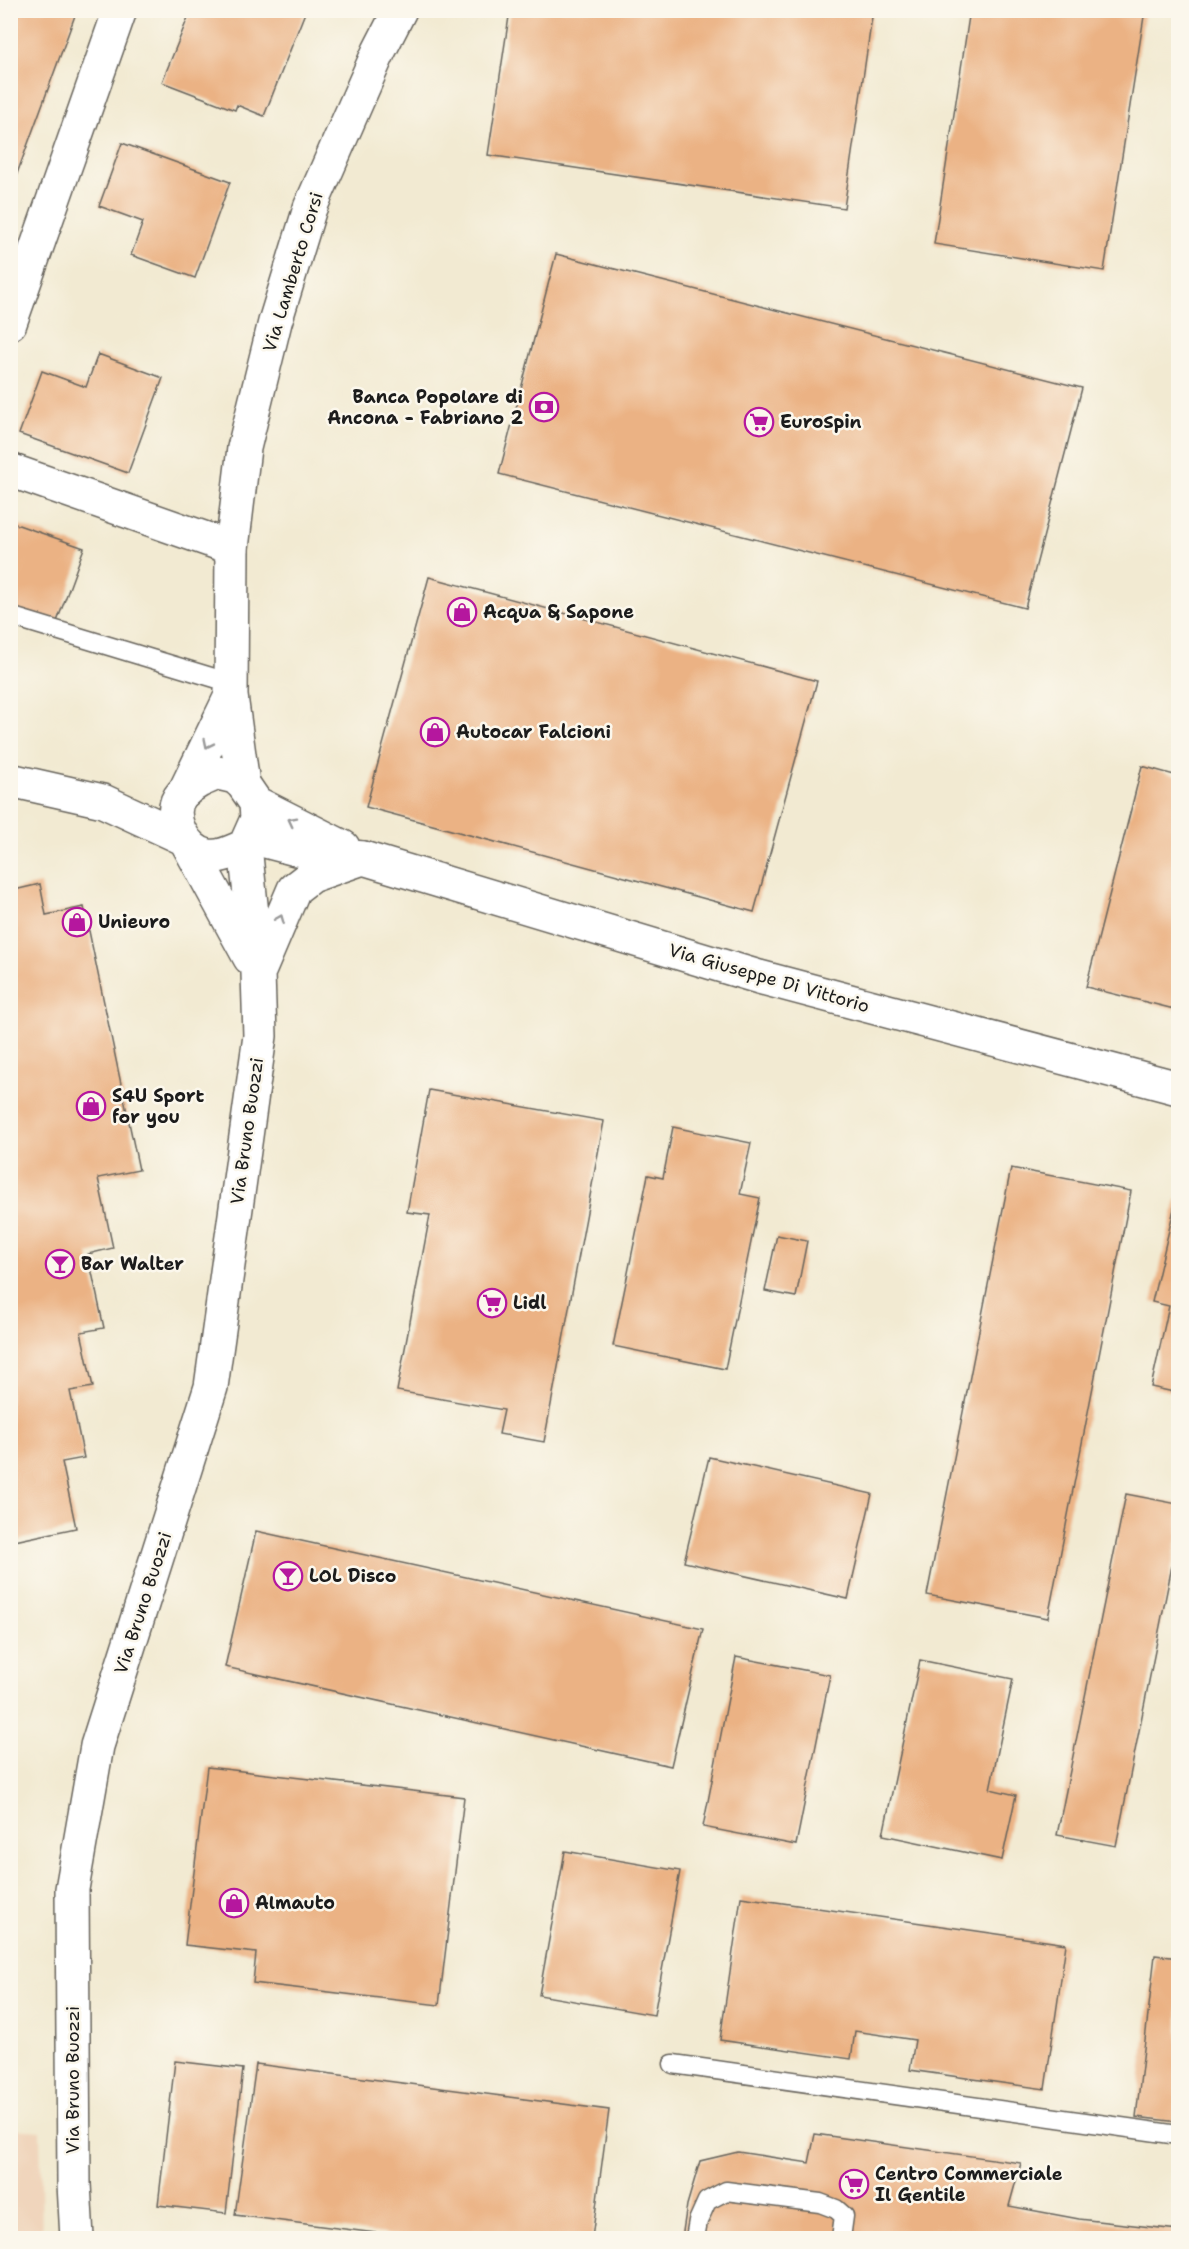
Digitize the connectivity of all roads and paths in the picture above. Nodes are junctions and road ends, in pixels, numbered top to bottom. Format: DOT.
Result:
graph roads {
  1 [pos="120,10"];
  2 [pos="400,10"];
  3 [pos="10,323"];
  4 [pos="10,470"];
  5 [pos="232,548"];
  6 [pos="10,616"];
  7 [pos="231,690"];
  8 [pos="10,780"];
  9 [pos="183,793"];
  10 [pos="250,793"];
  11 [pos="103,801"];
  12 [pos="248,841"];
  13 [pos="186,842"];
  14 [pos="363,858"];
  15 [pos="258,973"];
  16 [pos="1179,1088"];
  17 [pos="673,2064"];
  18 [pos="1179,2135"];
  19 [pos="77,2238"];
  20 [pos="695,2238"];
  21 [pos="841,2238"];
  1 -- 3 [label="street"];
  2 -- 5 [label="street, Via Lamberto Corsi"];
  4 -- 5 [label="street"];
  5 -- 7 [label="street, Via Lamberto Corsi"];
  6 -- 7 [label="lane"];
  7 -- 9 [label="street, Via Lamberto Corsi, one-way"];
  7 -- 10 [label="street, Via Lamberto Corsi"];
  8 -- 11 [label="street, Via Giuseppe Di Vittorio"];
  9 -- 10 [label="street, Via Giuseppe Di Vittorio"];
  9 -- 11 [label="street, Via Giuseppe Di Vittorio"];
  9 -- 13 [label="street"];
  10 -- 12 [label="street"];
  14 -- 10 [label="street, Via Giuseppe Di Vittorio, one-way"];
  11 -- 13 [label="street, Via Giuseppe Di Vittorio"];
  12 -- 13 [label="street, Via Giuseppe Di Vittorio"];
  12 -- 14 [label="street, Via Giuseppe Di Vittorio"];
  12 -- 15 [label="street, Via Bruno Buozzi"];
  13 -- 15 [label="street, Via Bruno Buozzi"];
  15 -- 14 [label="street, Via Bruno Buozzi, one-way"];
  14 -- 16 [label="street, Via Giuseppe Di Vittorio"];
  15 -- 19 [label="street, Via Bruno Buozzi"];
  17 -- 18 [label="lane"];
  20 -- 21 [label="lane"];
}
